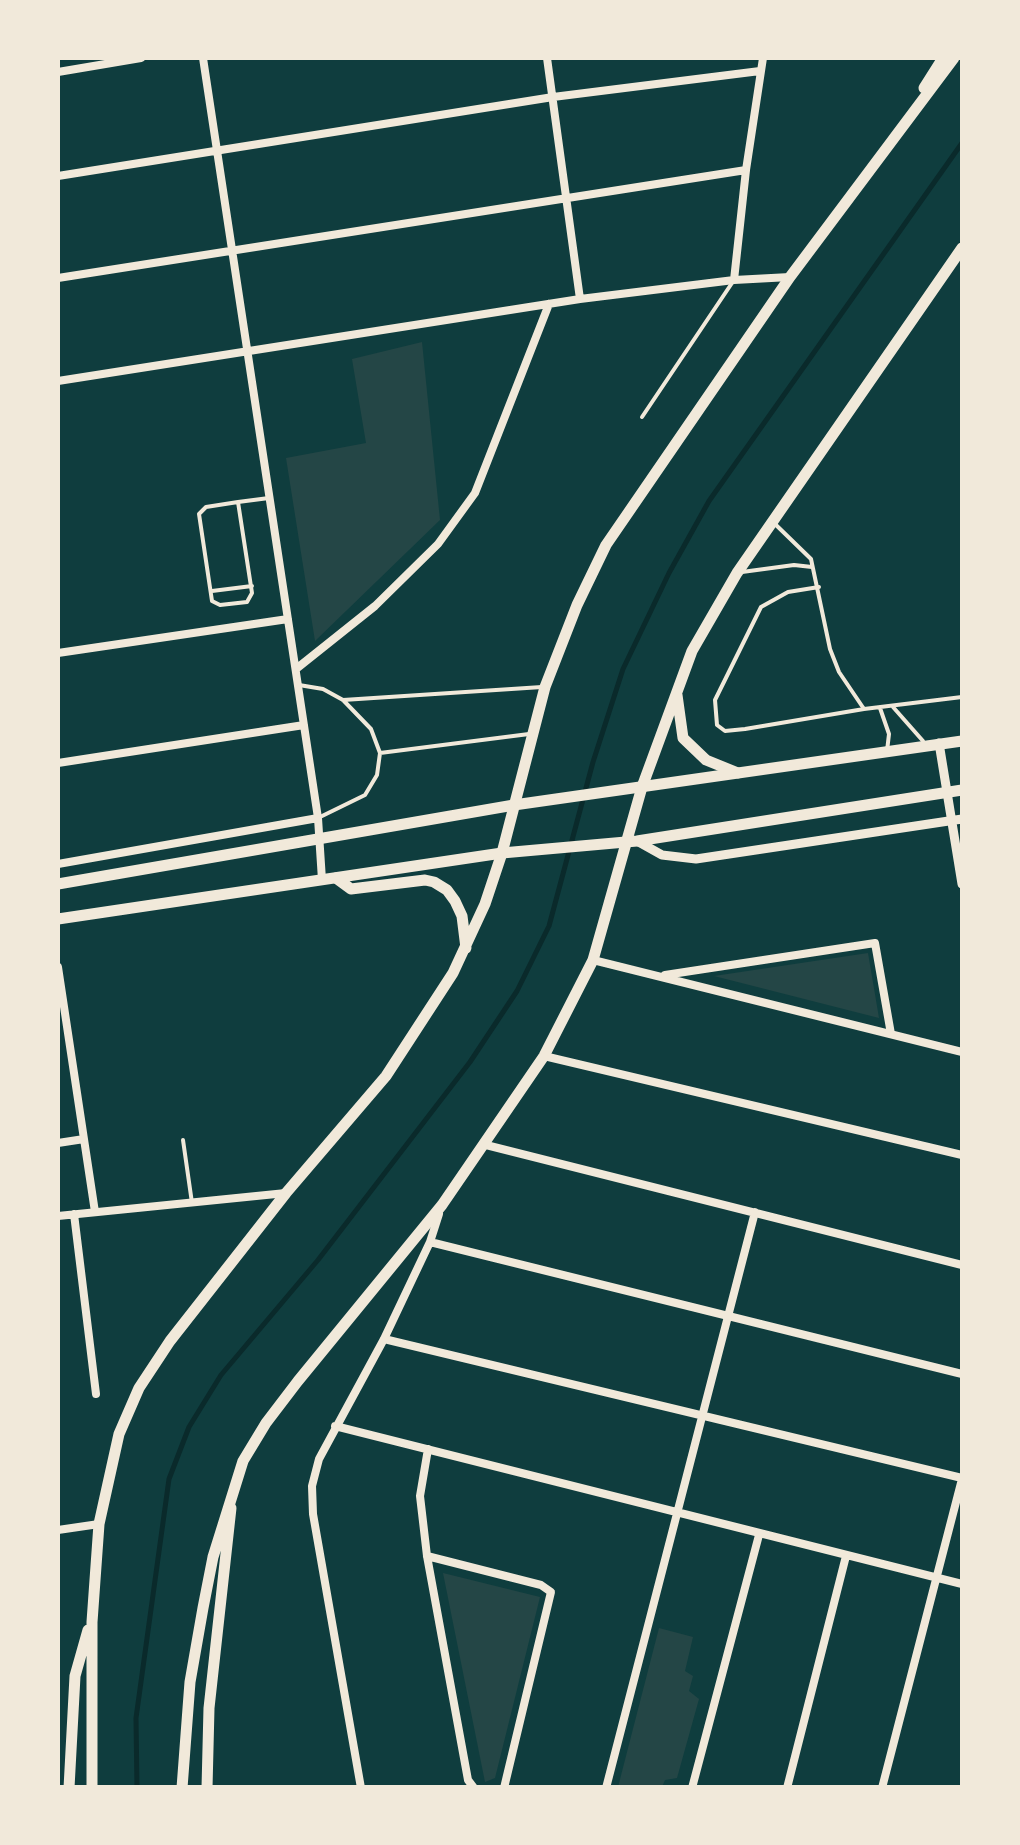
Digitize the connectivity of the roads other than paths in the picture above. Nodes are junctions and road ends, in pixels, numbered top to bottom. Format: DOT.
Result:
graph roads {
  1 [pos="141,58"];
  2 [pos="203,58"];
  3 [pos="547,58"];
  4 [pos="764,58"];
  5 [pos="943,58"];
  6 [pos="954,58"];
  7 [pos="760,71"];
  8 [pos="58,72"];
  9 [pos="553,97"];
  10 [pos="892,141"];
  11 [pos="218,150"];
  12 [pos="746,170"];
  13 [pos="58,176"];
  14 [pos="568,198"];
  15 [pos="962,248"];
  16 [pos="233,251"];
  17 [pos="58,278"];
  18 [pos="790,278"];
  19 [pos="734,280"];
  20 [pos="580,299"];
  21 [pos="549,304"];
  22 [pos="248,350"];
  23 [pos="58,381"];
  24 [pos="642,418"];
  25 [pos="270,498"];
  26 [pos="238,502"];
  27 [pos="772,522"];
  28 [pos="814,568"];
  29 [pos="737,573"];
  30 [pos="252,586"];
  31 [pos="820,587"];
  32 [pos="210,591"];
  33 [pos="288,619"];
  34 [pos="58,653"];
  35 [pos="296,669"];
  36 [pos="298,685"];
  37 [pos="545,687"];
  38 [pos="677,689"];
  39 [pos="962,696"];
  40 [pos="342,700"];
  41 [pos="892,706"];
  42 [pos="880,708"];
  43 [pos="864,709"];
  44 [pos="304,725"];
  45 [pos="532,734"];
  46 [pos="962,743"];
  47 [pos="932,744"];
  48 [pos="887,751"];
  49 [pos="380,753"];
  50 [pos="58,763"];
  51 [pos="738,774"];
  52 [pos="642,788"];
  53 [pos="962,790"];
  54 [pos="946,793"];
  55 [pos="514,805"];
  56 [pos="318,818"];
  57 [pos="957,820"];
  58 [pos="318,839"];
  59 [pos="633,841"];
  60 [pos="502,853"];
  61 [pos="58,864"];
  62 [pos="336,878"];
  63 [pos="322,880"];
  64 [pos="58,884"];
  65 [pos="962,884"];
  66 [pos="58,919"];
  67 [pos="466,949"];
  68 [pos="593,960"];
  69 [pos="58,967"];
  70 [pos="660,976"];
  71 [pos="891,1034"];
  72 [pos="70,1042"];
  73 [pos="58,1044"];
  74 [pos="962,1052"];
  75 [pos="544,1056"];
  76 [pos="84,1139"];
  77 [pos="183,1140"];
  78 [pos="58,1143"];
  79 [pos="486,1145"];
  80 [pos="962,1155"];
  81 [pos="286,1193"];
  82 [pos="192,1202"];
  83 [pos="442,1205"];
  84 [pos="95,1212"];
  85 [pos="754,1212"];
  86 [pos="74,1214"];
  87 [pos="58,1216"];
  88 [pos="430,1242"];
  89 [pos="962,1265"];
  90 [pos="728,1316"];
  91 [pos="384,1340"];
  92 [pos="962,1374"];
  93 [pos="96,1394"];
  94 [pos="702,1416"];
  95 [pos="334,1426"];
  96 [pos="428,1450"];
  97 [pos="962,1478"];
  98 [pos="230,1496"];
  99 [pos="676,1514"];
  100 [pos="99,1524"];
  101 [pos="58,1530"];
  102 [pos="759,1535"];
  103 [pos="427,1556"];
  104 [pos="846,1556"];
  105 [pos="937,1578"];
  106 [pos="962,1584"];
  107 [pos="92,1622"];
  108 [pos="70,1788"];
  109 [pos="92,1788"];
  110 [pos="182,1788"];
  111 [pos="207,1788"];
  112 [pos="361,1788"];
  113 [pos="474,1788"];
  114 [pos="504,1788"];
  115 [pos="606,1788"];
  116 [pos="692,1788"];
  117 [pos="786,1788"];
  118 [pos="882,1788"];
  1 -- 8 [label="street"];
  2 -- 11 [label="street"];
  3 -- 9 [label="street"];
  4 -- 7 [label="street"];
  5 -- 10 [label="main road"];
  6 -- 10 [label="main road"];
  7 -- 9 [label="street"];
  7 -- 12 [label="street"];
  9 -- 11 [label="street"];
  9 -- 14 [label="street"];
  10 -- 18 [label="main road"];
  11 -- 13 [label="street"];
  11 -- 16 [label="street"];
  12 -- 14 [label="street"];
  12 -- 19 [label="street"];
  14 -- 16 [label="street"];
  14 -- 20 [label="street"];
  15 -- 27 [label="main road"];
  16 -- 17 [label="street"];
  16 -- 22 [label="street"];
  18 -- 19 [label="street"];
  18 -- 37 [label="main road"];
  19 -- 20 [label="street"];
  19 -- 24 [label="lane"];
  20 -- 21 [label="street"];
  21 -- 22 [label="street"];
  21 -- 35 [label="street"];
  22 -- 23 [label="street"];
  22 -- 25 [label="street"];
  25 -- 26 [label="lane"];
  25 -- 33 [label="street"];
  26 -- 30 [label="lane"];
  26 -- 32 [label="lane"];
  27 -- 28 [label="lane"];
  27 -- 29 [label="main road"];
  28 -- 29 [label="lane"];
  28 -- 31 [label="lane"];
  29 -- 38 [label="main road"];
  30 -- 32 [label="lane"];
  30 -- 32 [label="lane"];
  31 -- 43 [label="lane"];
  31 -- 43 [label="lane"];
  33 -- 34 [label="street"];
  33 -- 35 [label="street"];
  35 -- 36 [label="street"];
  36 -- 40 [label="lane"];
  36 -- 44 [label="street"];
  37 -- 40 [label="lane"];
  37 -- 45 [label="main road"];
  38 -- 51 [label="main road"];
  38 -- 52 [label="main road"];
  39 -- 41 [label="lane"];
  40 -- 49 [label="lane"];
  41 -- 42 [label="lane"];
  41 -- 47 [label="lane"];
  42 -- 43 [label="lane"];
  42 -- 48 [label="lane"];
  44 -- 50 [label="street"];
  44 -- 56 [label="street"];
  45 -- 49 [label="lane"];
  45 -- 55 [label="main road"];
  46 -- 47 [label="main road"];
  47 -- 48 [label="main road"];
  47 -- 54 [label="street"];
  48 -- 51 [label="main road"];
  49 -- 56 [label="lane"];
  51 -- 52 [label="main road"];
  52 -- 55 [label="main road"];
  52 -- 59 [label="main road"];
  53 -- 54 [label="main road"];
  54 -- 57 [label="street"];
  54 -- 59 [label="main road"];
  55 -- 58 [label="main road"];
  55 -- 60 [label="main road"];
  56 -- 58 [label="street"];
  56 -- 61 [label="street"];
  57 -- 59 [label="street"];
  57 -- 65 [label="street"];
  58 -- 63 [label="street"];
  58 -- 64 [label="main road"];
  59 -- 60 [label="main road"];
  59 -- 68 [label="main road"];
  60 -- 62 [label="main road"];
  60 -- 67 [label="main road"];
  62 -- 63 [label="main road"];
  62 -- 67 [label="main road"];
  63 -- 66 [label="main road"];
  67 -- 81 [label="main road"];
  68 -- 70 [label="street"];
  68 -- 75 [label="main road"];
  69 -- 72 [label="street"];
  70 -- 71 [label="street"];
  70 -- 71 [label="street"];
  71 -- 74 [label="street"];
  72 -- 73 [label="street"];
  72 -- 76 [label="street"];
  75 -- 79 [label="main road"];
  75 -- 80 [label="street"];
  76 -- 78 [label="street"];
  76 -- 84 [label="street"];
  77 -- 82 [label="lane"];
  79 -- 83 [label="main road"];
  79 -- 85 [label="street"];
  81 -- 82 [label="street"];
  81 -- 100 [label="main road"];
  82 -- 84 [label="street"];
  83 -- 88 [label="street"];
  83 -- 98 [label="main road"];
  84 -- 86 [label="street"];
  85 -- 89 [label="street"];
  85 -- 90 [label="street"];
  86 -- 87 [label="street"];
  86 -- 93 [label="street"];
  88 -- 90 [label="street"];
  88 -- 91 [label="street"];
  90 -- 92 [label="street"];
  90 -- 94 [label="street"];
  91 -- 94 [label="street"];
  91 -- 95 [label="street"];
  94 -- 97 [label="street"];
  94 -- 99 [label="street"];
  95 -- 96 [label="street"];
  95 -- 112 [label="street"];
  96 -- 99 [label="street"];
  96 -- 103 [label="street"];
  97 -- 105 [label="street"];
  98 -- 110 [label="main road"];
  98 -- 111 [label="main road"];
  99 -- 102 [label="street"];
  99 -- 115 [label="street"];
  100 -- 101 [label="street"];
  100 -- 107 [label="main road"];
  102 -- 104 [label="street"];
  102 -- 116 [label="street"];
  103 -- 113 [label="street"];
  103 -- 114 [label="street"];
  104 -- 105 [label="street"];
  104 -- 117 [label="street"];
  105 -- 106 [label="street"];
  105 -- 118 [label="street"];
  107 -- 108 [label="main road"];
  107 -- 109 [label="main road"];
}
